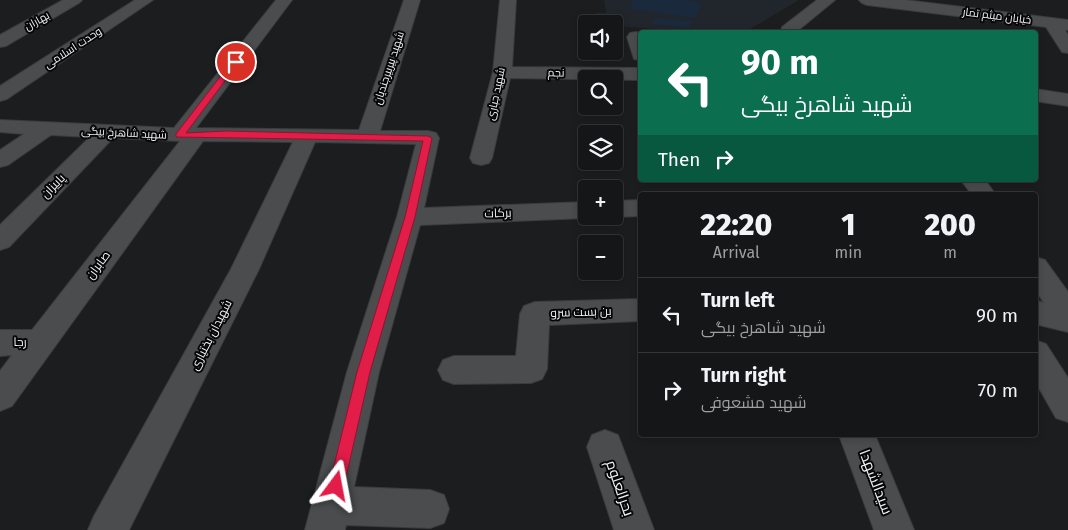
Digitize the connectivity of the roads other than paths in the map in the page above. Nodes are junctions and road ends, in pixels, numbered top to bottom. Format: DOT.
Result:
graph roads {
  1 [pos="74,0"];
  2 [pos="145,0"];
  3 [pos="284,0"];
  4 [pos="412,0"];
  5 [pos="508,0"];
  6 [pos="827,0"];
  7 [pos="867,0"];
  8 [pos="1060,24"];
  9 [pos="789,30"];
  10 [pos="636,38"];
  11 [pos="0,42"];
  12 [pos="638,47"];
  13 [pos="1068,48"];
  14 [pos="502,72"];
  15 [pos="638,74"];
  16 [pos="0,95"];
  17 [pos="1038,95"];
  18 [pos="1068,100"];
  19 [pos="0,126"];
  20 [pos="45,128"];
  21 [pos="107,132"];
  22 [pos="188,135"];
  23 [pos="307,136"];
  24 [pos="366,137"];
  25 [pos="481,158"];
  26 [pos="0,160"];
  27 [pos="638,208"];
  28 [pos="623,209"];
  29 [pos="578,210"];
  30 [pos="410,217"];
  31 [pos="0,240"];
  32 [pos="1038,271"];
  33 [pos="638,310"];
  34 [pos="1038,313"];
  35 [pos="1068,314"];
  36 [pos="1068,320"];
  37 [pos="40,342"];
  38 [pos="0,343"];
  39 [pos="1038,357"];
  40 [pos="454,370"];
  41 [pos="0,396"];
  42 [pos="1068,407"];
  43 [pos="858,437"];
  44 [pos="606,447"];
  45 [pos="430,509"];
  46 [pos="328,518"];
  47 [pos="108,530"];
  48 [pos="634,530"];
  49 [pos="894,530"];
  1 -- 11 [label="street, بهاران"];
  2 -- 16 [label="street, وحدت اسلامی"];
  3 -- 22 [label="street, صابران"];
  4 -- 24 [label="street, شهید پیربیرجندیان"];
  5 -- 14 [label="street, شهید جباری"];
  6 -- 9 [label="street"];
  7 -- 8 [label="street, خیابان میثم تمار"];
  8 -- 13 [label="street"];
  10 -- 12 [label="street"];
  14 -- 15 [label="street, نجم"];
  14 -- 25 [label="street, شهید جباری"];
  17 -- 18 [label="street"];
  19 -- 20 [label="street, شهید شاهرخ بیگی"];
  20 -- 21 [label="street, شهید شاهرخ بیگی"];
  20 -- 26 [label="street"];
  21 -- 22 [label="street, شهید شاهرخ بیگی"];
  21 -- 31 [label="street, پاییزان"];
  22 -- 23 [label="street, شهید شاهرخ بیگی"];
  22 -- 37 [label="street, صابران"];
  23 -- 24 [label="street, شهید شاهرخ بیگی"];
  23 -- 47 [label="street, شهیدان بختیاری"];
  24 -- 30 [label="street, شهید شاهرخ بیگی"];
  27 -- 28 [label="street"];
  29 -- 30 [label="street, برکات"];
  30 -- 46 [label="street"];
  32 -- 35 [label="street"];
  33 -- 40 [label="street, بن بست سرو"];
  34 -- 36 [label="street"];
  37 -- 38 [label="street, رجا"];
  37 -- 41 [label="street, صابران"];
  39 -- 42 [label="street"];
  43 -- 49 [label="street, سیدالشهدا"];
  44 -- 48 [label="street, بحرالعلوم"];
  45 -- 46 [label="street"];
}
